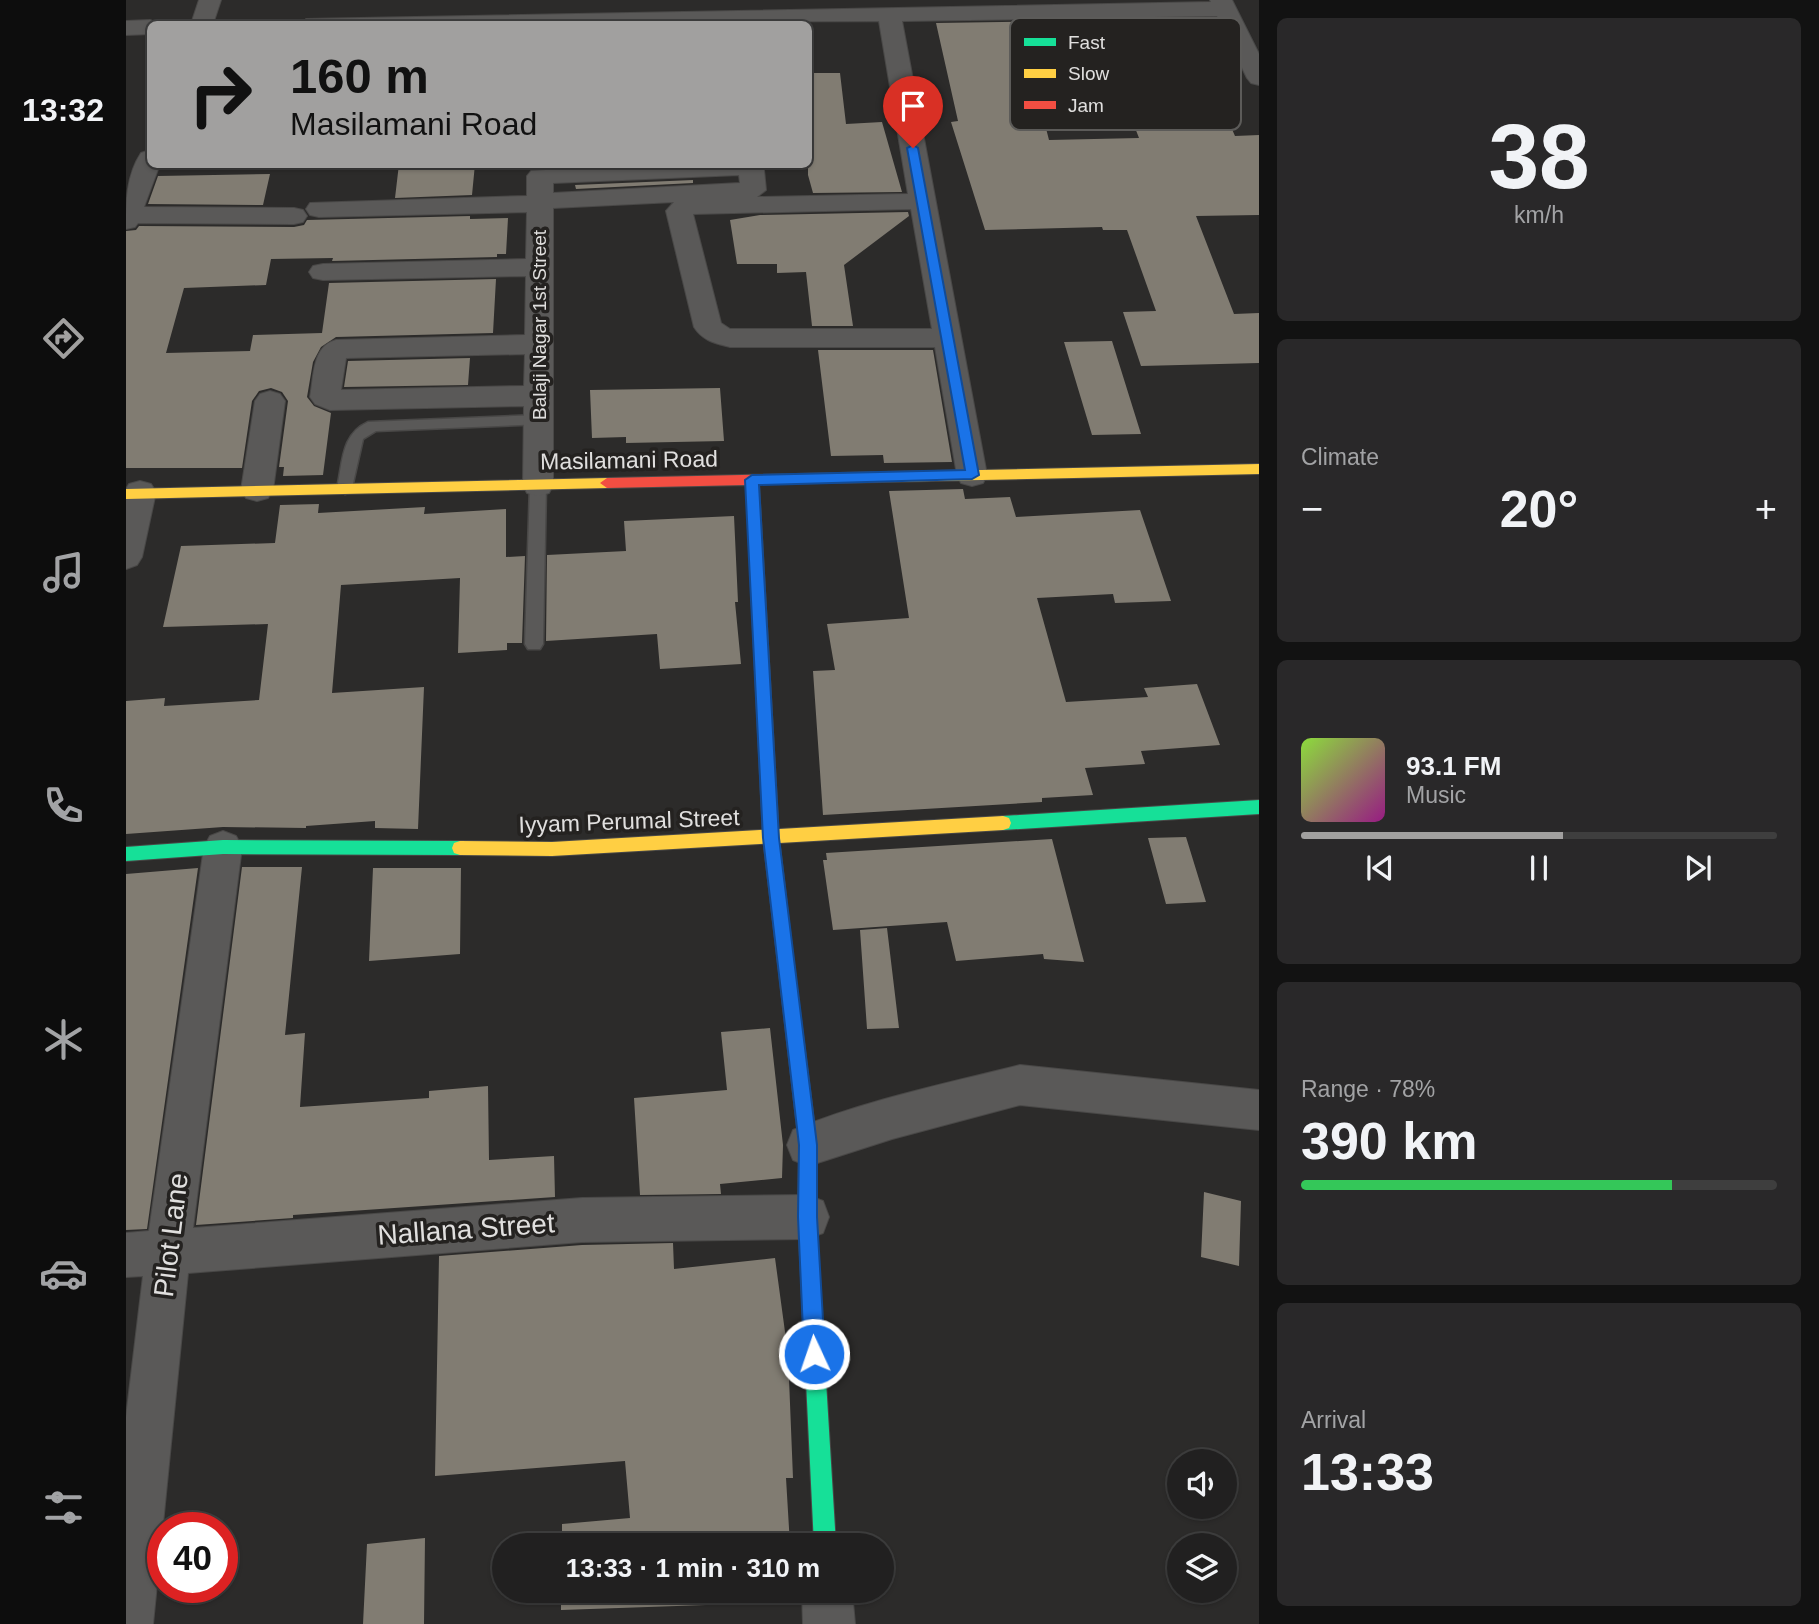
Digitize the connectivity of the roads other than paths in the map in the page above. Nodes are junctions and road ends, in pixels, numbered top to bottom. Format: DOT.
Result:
graph roads {
  1 [pos="210,0"];
  2 [pos="1223,4"];
  3 [pos="988,6"];
  4 [pos="758,8"];
  5 [pos="542,15"];
  6 [pos="888,15"];
  7 [pos="203,21"];
  8 [pos="390,21"];
  9 [pos="126,27"];
  10 [pos="147,27"];
  11 [pos="1241,41"];
  12 [pos="1259,78"];
  13 [pos="147,166"];
  14 [pos="734,168"];
  15 [pos="747,168"];
  16 [pos="540,186"];
  17 [pos="922,201"];
  18 [pos="127,218"];
  19 [pos="539,267"];
  20 [pos="323,272"];
  21 [pos="947,338"];
  22 [pos="539,344"];
  23 [pos="270,401"];
  24 [pos="538,408"];
  25 [pos="1259,469"];
  26 [pos="972,475"];
  27 [pos="752,480"];
  28 [pos="538,485"];
  29 [pos="345,488"];
  30 [pos="257,490"];
  31 [pos="133,493"];
  32 [pos="126,557"];
  33 [pos="534,644"];
  34 [pos="1259,807"];
  35 [pos="771,838"];
  36 [pos="223,847"];
  37 [pos="126,854"];
  38 [pos="1259,1110"];
  39 [pos="808,1145"];
  40 [pos="807,1217"];
  41 [pos="147,1254"];
  42 [pos="823,1533"];
  43 [pos="828,1603"];
  44 [pos="127,1624"];
  45 [pos="829,1624"];
  1 -- 7 [label="street"];
  2 -- 3 [label="street"];
  3 -- 6 [label="street"];
  4 -- 5 [label="street"];
  4 -- 6 [label="street"];
  5 -- 8 [label="street"];
  6 -- 17 [label="street"];
  9 -- 10 [label="street"];
  11 -- 12 [label="street"];
  13 -- 18 [label="street"];
  14 -- 16 [label="street"];
  15 -- 16 [label="street"];
  16 -- 18 [label="street"];
  16 -- 19 [label="street, Balaji Nagar 1st Street"];
  17 -- 21 [label="street"];
  17 -- 21 [label="street"];
  19 -- 20 [label="street"];
  19 -- 22 [label="street, Balaji Nagar 1st Street"];
  21 -- 26 [label="street"];
  22 -- 24 [label="street, Balaji Nagar 1st Street"];
  22 -- 24 [label="street"];
  23 -- 30 [label="street"];
  24 -- 28 [label="street, Balaji Nagar 1st Street"];
  24 -- 29 [label="lane"];
  25 -- 26 [label="street, Masilamani Road"];
  26 -- 27 [label="street, Masilamani Road"];
  27 -- 28 [label="street, Masilamani Road"];
  27 -- 35 [label="street"];
  28 -- 29 [label="street, Masilamani Road"];
  28 -- 33 [label="lane"];
  29 -- 30 [label="street, Masilamani Road"];
  30 -- 31 [label="street, Masilamani Road"];
  31 -- 32 [label="street"];
  34 -- 35 [label="street, Iyyam Perumal Street"];
  35 -- 36 [label="street, Iyyam Perumal Street"];
  35 -- 39 [label="street"];
  36 -- 37 [label="street, Iyyam Perumal Street"];
  36 -- 41 [label="street, Pilot Lane"];
  38 -- 39 [label="street"];
  39 -- 40 [label="street"];
  40 -- 41 [label="street, Nallana Street"];
  40 -- 42 [label="street"];
  41 -- 44 [label="street, Pilot Lane"];
  43 -- 45 [label="street"];
}
